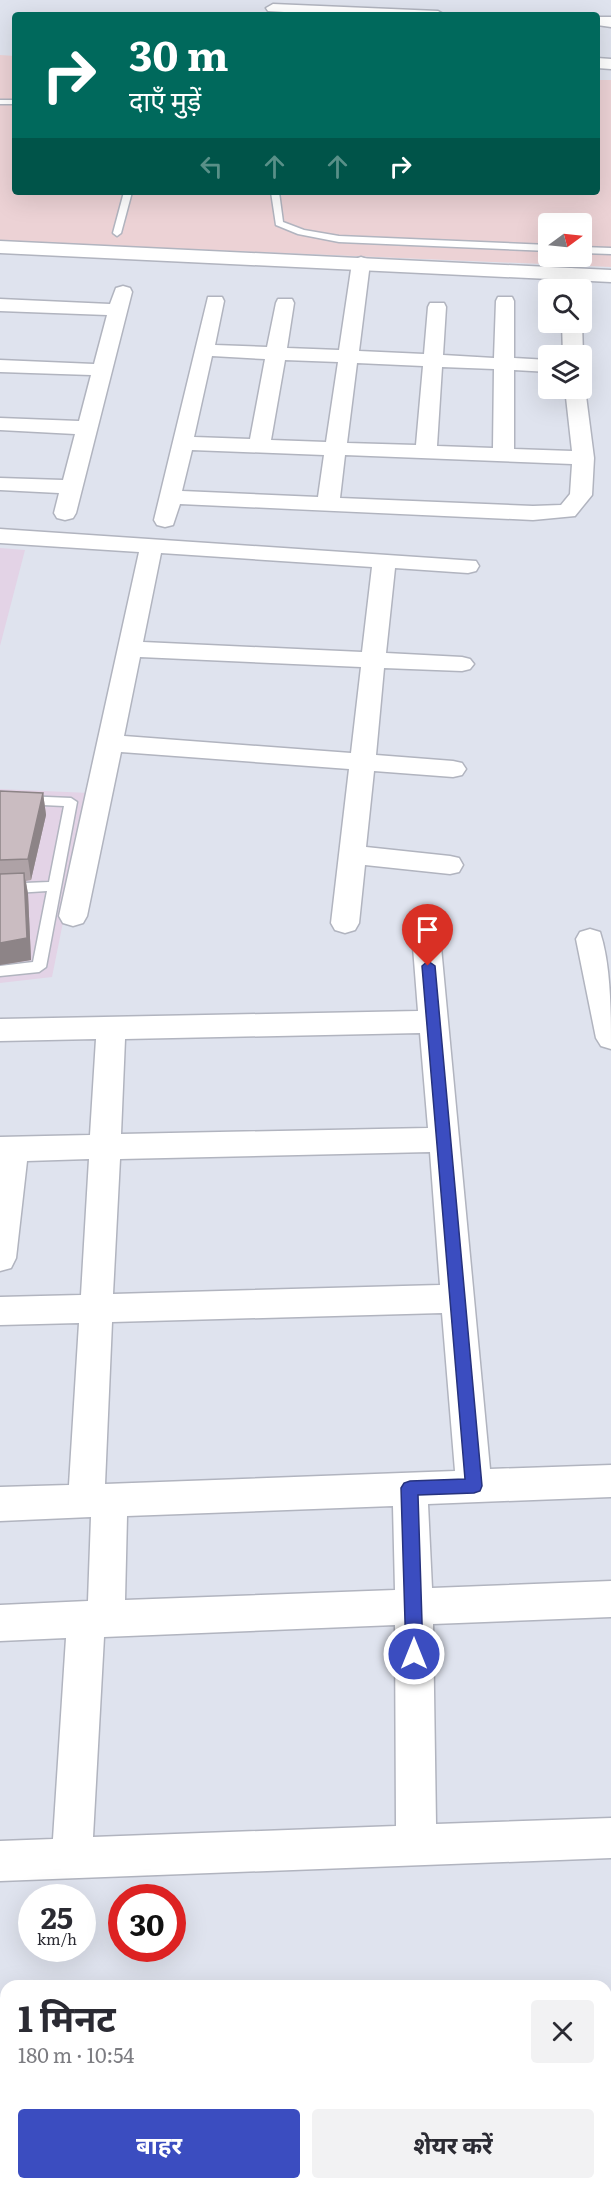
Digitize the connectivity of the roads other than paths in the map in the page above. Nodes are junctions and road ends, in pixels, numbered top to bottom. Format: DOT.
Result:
graph roads {
  1 [pos="274,8"];
  2 [pos="368,12"];
  3 [pos="127,195"];
  4 [pos="275,195"];
  5 [pos="117,233"];
  6 [pos="0,247"];
  7 [pos="538,248"];
  8 [pos="592,250"];
  9 [pos="611,251"];
  10 [pos="0,256"];
  11 [pos="360,268"];
  12 [pos="611,276"];
  13 [pos="591,279"];
  14 [pos="538,280"];
  15 [pos="592,283"];
  16 [pos="611,284"];
  17 [pos="215,301"];
  18 [pos="505,301"];
  19 [pos="285,303"];
  20 [pos="0,305"];
  21 [pos="437,307"];
  22 [pos="204,350"];
  23 [pos="276,354"];
  24 [pos="348,357"];
  25 [pos="433,361"];
  26 [pos="504,364"];
  27 [pos="0,366"];
  28 [pos="538,366"];
  29 [pos="103,370"];
  30 [pos="576,399"];
  31 [pos="0,424"];
  32 [pos="87,428"];
  33 [pos="183,443"];
  34 [pos="259,446"];
  35 [pos="335,449"];
  36 [pos="426,453"];
  37 [pos="503,456"];
  38 [pos="583,458"];
  39 [pos="0,484"];
  40 [pos="72,487"];
  41 [pos="170,496"];
  42 [pos="328,504"];
  43 [pos="65,513"];
  44 [pos="165,520"];
  45 [pos="0,536"];
  46 [pos="152,545"];
  47 [pos="384,561"];
  48 [pos="468,567"];
  49 [pos="130,649"];
  50 [pos="374,660"];
  51 [pos="462,664"];
  52 [pos="110,743"];
  53 [pos="363,761"];
  54 [pos="453,769"];
  55 [pos="0,800"];
  56 [pos="353,855"];
  57 [pos="450,865"];
  58 [pos="55,886"];
  59 [pos="0,889"];
  60 [pos="73,916"];
  61 [pos="345,923"];
  62 [pos="590,939"];
  63 [pos="427,947"];
  64 [pos="0,971"];
  65 [pos="433,1022"];
  66 [pos="111,1029"];
  67 [pos="0,1030"];
  68 [pos="611,1038"];
  69 [pos="444,1140"];
  70 [pos="104,1147"];
  71 [pos="7,1149"];
  72 [pos="0,1258"];
  73 [pos="458,1299"];
  74 [pos="96,1309"];
  75 [pos="0,1311"];
  76 [pos="611,1481"];
  77 [pos="474,1486"];
  78 [pos="410,1488"];
  79 [pos="97,1500"];
  80 [pos="0,1504"];
  81 [pos="611,1599"];
  82 [pos="414,1606"];
  83 [pos="96,1618"];
  84 [pos="0,1623"];
  85 [pos="611,1838"];
  86 [pos="416,1845"];
  87 [pos="72,1858"];
  88 [pos="0,1861"];
  1 -- 2 [label="street"];
  3 -- 5 [label="lane"];
  4 -- 7 [label="lane"];
  6 -- 11 [label="street"];
  8 -- 9 [label="lane"];
  10 -- 11 [label="street"];
  11 -- 14 [label="street"];
  11 -- 24 [label="street"];
  12 -- 13 [label="street"];
  15 -- 16 [label="street"];
  17 -- 22 [label="street"];
  18 -- 26 [label="street"];
  19 -- 23 [label="street"];
  20 -- 29 [label="street"];
  21 -- 25 [label="street"];
  22 -- 23 [label="street"];
  22 -- 33 [label="street"];
  23 -- 24 [label="street"];
  23 -- 34 [label="street"];
  24 -- 25 [label="street"];
  24 -- 35 [label="street"];
  25 -- 26 [label="street"];
  25 -- 36 [label="street"];
  26 -- 28 [label="street"];
  26 -- 37 [label="street"];
  27 -- 29 [label="street"];
  29 -- 32 [label="street"];
  30 -- 38 [label="street"];
  31 -- 32 [label="street"];
  32 -- 40 [label="street"];
  33 -- 34 [label="street"];
  33 -- 41 [label="street"];
  34 -- 35 [label="street"];
  35 -- 36 [label="street"];
  35 -- 42 [label="street"];
  36 -- 37 [label="street"];
  37 -- 38 [label="street"];
  38 -- 42 [label="street"];
  39 -- 40 [label="street"];
  40 -- 43 [label="street"];
  41 -- 42 [label="street"];
  41 -- 44 [label="street"];
  45 -- 46 [label="street"];
  46 -- 47 [label="street"];
  46 -- 49 [label="street"];
  47 -- 48 [label="street"];
  47 -- 50 [label="street"];
  49 -- 50 [label="street"];
  49 -- 52 [label="street"];
  50 -- 51 [label="street"];
  50 -- 53 [label="street"];
  52 -- 53 [label="street"];
  52 -- 60 [label="street"];
  53 -- 54 [label="street"];
  53 -- 56 [label="street"];
  55 -- 58 [label="lane"];
  56 -- 57 [label="street"];
  56 -- 61 [label="street"];
  58 -- 59 [label="lane"];
  58 -- 64 [label="lane"];
  62 -- 68 [label="street"];
  63 -- 65 [label="street"];
  65 -- 66 [label="street"];
  65 -- 69 [label="street"];
  66 -- 67 [label="street"];
  66 -- 70 [label="street"];
  69 -- 70 [label="street"];
  69 -- 73 [label="street"];
  70 -- 71 [label="street"];
  70 -- 74 [label="street"];
  71 -- 72 [label="street"];
  73 -- 74 [label="street"];
  73 -- 77 [label="street"];
  74 -- 75 [label="street"];
  74 -- 79 [label="street"];
  76 -- 77 [label="street"];
  77 -- 78 [label="street"];
  78 -- 79 [label="street"];
  78 -- 82 [label="street"];
  79 -- 80 [label="street"];
  79 -- 83 [label="street"];
  81 -- 82 [label="street"];
  82 -- 83 [label="street"];
  82 -- 86 [label="street"];
  83 -- 84 [label="street"];
  83 -- 87 [label="street"];
  85 -- 86 [label="street"];
  86 -- 87 [label="street"];
  87 -- 88 [label="street"];
}
